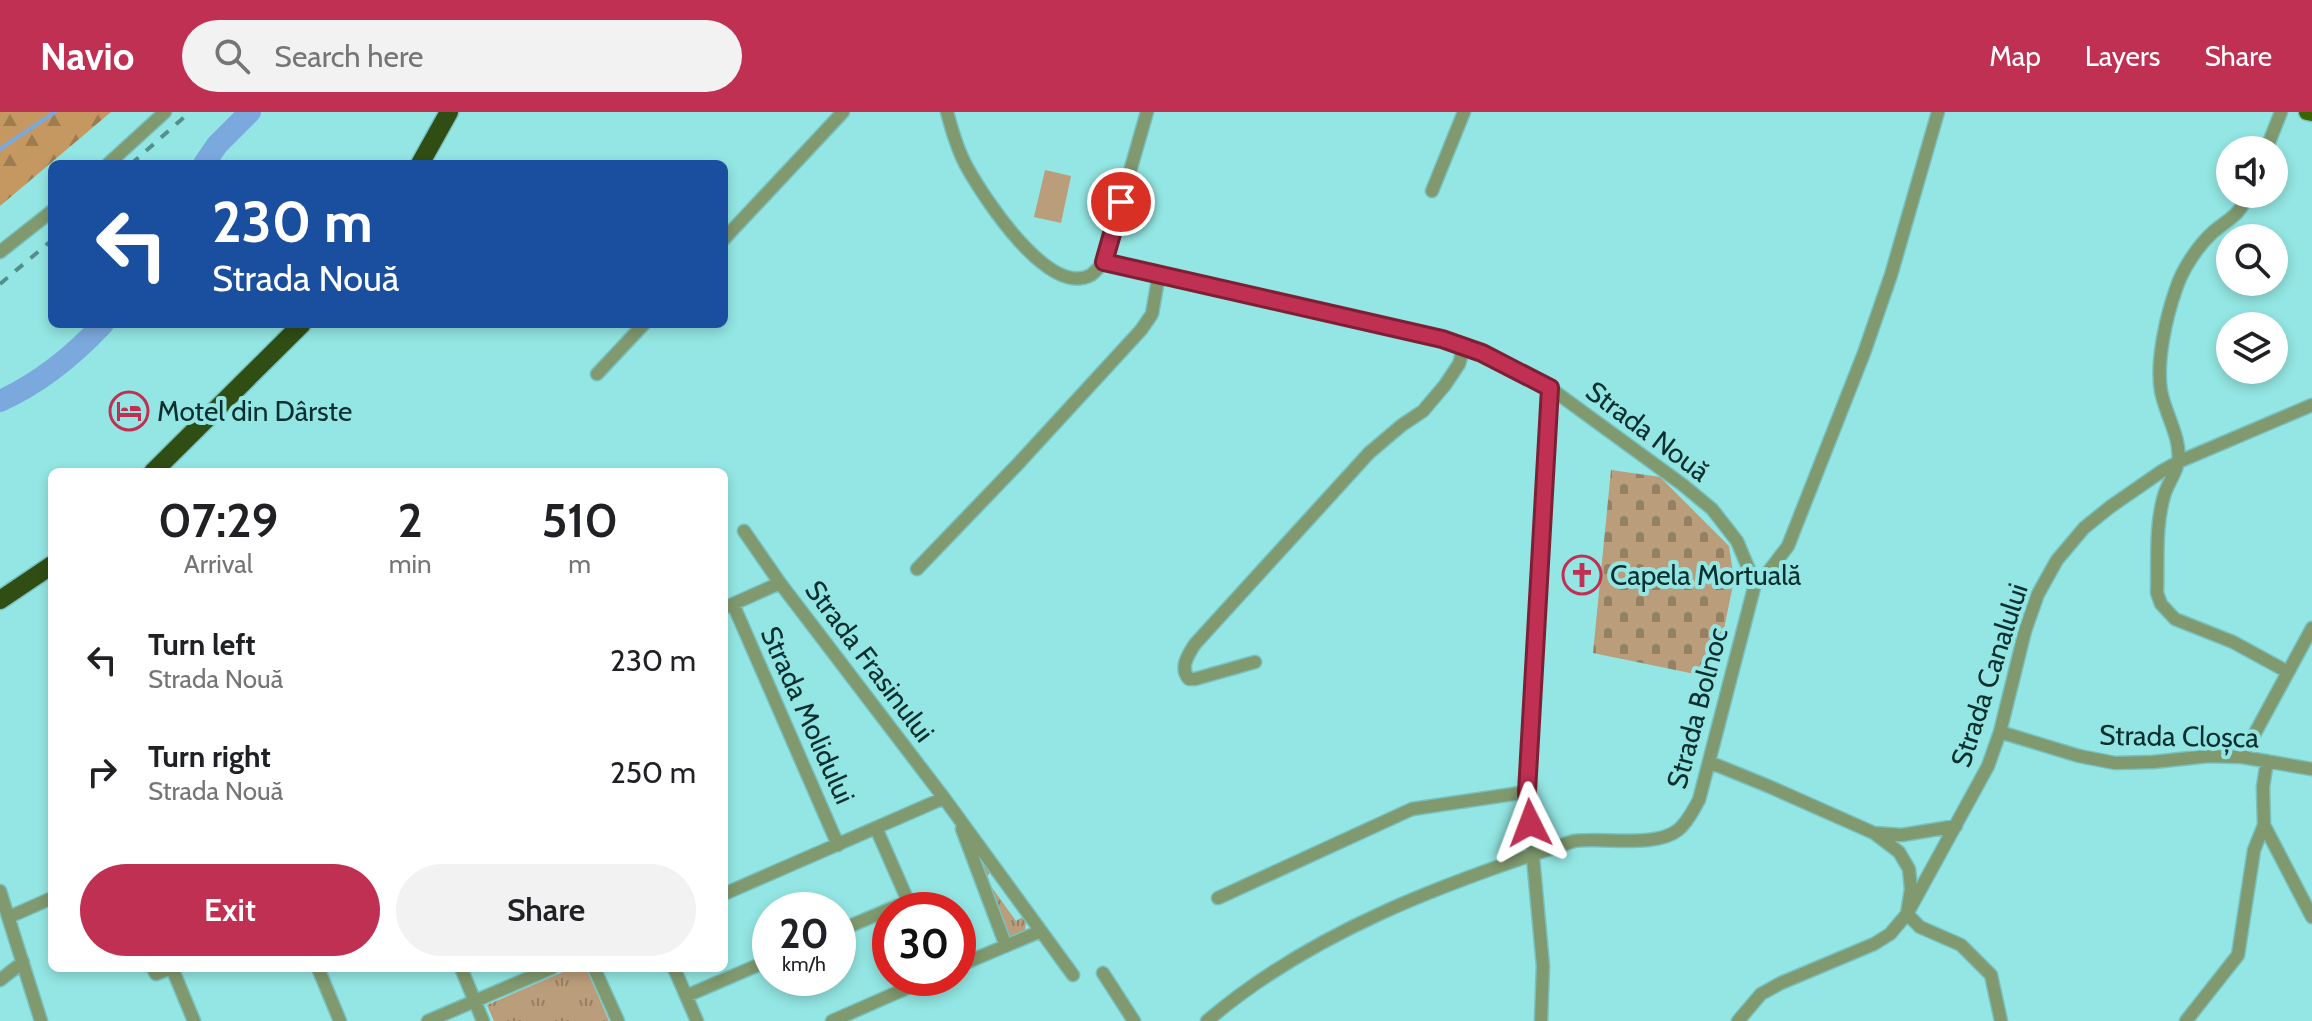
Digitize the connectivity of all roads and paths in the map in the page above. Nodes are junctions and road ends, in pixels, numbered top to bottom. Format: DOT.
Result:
graph roads {
  1 [pos="165,112"];
  2 [pos="449,112"];
  3 [pos="843,112"];
  4 [pos="947,112"];
  5 [pos="1147,112"];
  6 [pos="1464,112"];
  7 [pos="1938,112"];
  8 [pos="2281,112"];
  9 [pos="2272,136"];
  10 [pos="112,160"];
  11 [pos="422,160"];
  12 [pos="1432,191"];
  13 [pos="2242,208"];
  14 [pos="48,214"];
  15 [pos="728,235"];
  16 [pos="0,252"];
  17 [pos="1104,262"];
  18 [pos="1159,274"];
  19 [pos="298,328"];
  20 [pos="640,328"];
  21 [pos="1464,346"];
  22 [pos="597,374"];
  23 [pos="1550,388"];
  24 [pos="2312,405"];
  25 [pos="2178,462"];
  26 [pos="157,468"];
  27 [pos="744,531"];
  28 [pos="48,568"];
  29 [pos="917,569"];
  30 [pos="780,583"];
  31 [pos="1755,584"];
  32 [pos="0,600"];
  33 [pos="729,606"];
  34 [pos="2312,628"];
  35 [pos="2304,643"];
  36 [pos="2312,654"];
  37 [pos="1255,662"];
  38 [pos="2288,672"];
  39 [pos="2000,732"];
  40 [pos="2242,757"];
  41 [pos="2267,761"];
  42 [pos="1709,762"];
  43 [pos="2310,764"];
  44 [pos="1527,792"];
  45 [pos="944,798"];
  46 [pos="959,819"];
  47 [pos="2264,825"];
  48 [pos="1956,826"];
  49 [pos="876,828"];
  50 [pos="1874,833"];
  51 [pos="838,845"];
  52 [pos="1532,855"];
  53 [pos="0,891"];
  54 [pos="728,892"];
  55 [pos="904,892"];
  56 [pos="1218,898"];
  57 [pos="48,900"];
  58 [pos="1907,914"];
  59 [pos="9,917"];
  60 [pos="2312,917"];
  61 [pos="1041,931"];
  62 [pos="1006,946"];
  63 [pos="976,958"];
  64 [pos="23,962"];
  65 [pos="752,968"];
  66 [pos="174,972"];
  67 [pos="320,972"];
  68 [pos="463,972"];
  69 [pos="543,972"];
  70 [pos="596,972"];
  71 [pos="676,972"];
  72 [pos="1103,973"];
  73 [pos="1073,975"];
  74 [pos="0,980"];
  75 [pos="686,996"];
  76 [pos="889,996"];
  77 [pos="475,1001"];
  78 [pos="2188,1020"];
  79 [pos="41,1021"];
  80 [pos="194,1021"];
  81 [pos="340,1021"];
  82 [pos="428,1021"];
  83 [pos="483,1021"];
  84 [pos="618,1021"];
  85 [pos="697,1021"];
  86 [pos="832,1021"];
  87 [pos="1134,1021"];
  88 [pos="1207,1021"];
  89 [pos="1541,1021"];
  90 [pos="1738,1021"];
  91 [pos="2001,1021"];
  1 -- 10 [label="street"];
  2 -- 11 [label="highway"];
  3 -- 15 [label="street"];
  4 -- 17 [label="street"];
  5 -- 17 [label="street"];
  6 -- 12 [label="street"];
  7 -- 31 [label="street, Strada Bolnoc"];
  8 -- 9 [label="street"];
  13 -- 25 [label="street"];
  14 -- 16 [label="street"];
  17 -- 18 [label="street, Strada Nouă"];
  18 -- 21 [label="street, Strada Nouă"];
  18 -- 29 [label="street"];
  19 -- 26 [label="highway"];
  20 -- 22 [label="street"];
  21 -- 23 [label="street, Strada Nouă"];
  21 -- 37 [label="street"];
  23 -- 31 [label="street, Strada Nouă"];
  23 -- 44 [label="street"];
  24 -- 25 [label="street, Strada Canalului"];
  25 -- 38 [label="street"];
  25 -- 39 [label="street, Strada Canalului"];
  27 -- 30 [label="street, Strada Frasinului"];
  28 -- 32 [label="highway"];
  30 -- 33 [label="street"];
  30 -- 45 [label="street, Strada Frasinului"];
  31 -- 42 [label="street, Strada Bolnoc"];
  33 -- 51 [label="street, Strada Molidului"];
  34 -- 35 [label="street"];
  35 -- 36 [label="street"];
  35 -- 38 [label="street"];
  38 -- 40 [label="street"];
  39 -- 40 [label="street, Strada Cloșca"];
  39 -- 48 [label="street, Strada Canalului"];
  40 -- 41 [label="street, Strada Cloșca"];
  41 -- 43 [label="street, Strada Cloșca"];
  41 -- 47 [label="street"];
  42 -- 50 [label="street"];
  42 -- 52 [label="street, Strada Bolnoc"];
  44 -- 52 [label="street"];
  44 -- 56 [label="street"];
  45 -- 46 [label="street, Strada Frasinului"];
  45 -- 49 [label="street, Strada Molidului"];
  46 -- 61 [label="street, Strada Frasinului"];
  46 -- 62 [label="street, Strada Frasinului"];
  47 -- 60 [label="street"];
  47 -- 78 [label="street"];
  48 -- 50 [label="street"];
  48 -- 58 [label="street, Strada Canalului"];
  49 -- 51 [label="street, Strada Molidului"];
  49 -- 55 [label="street"];
  50 -- 58 [label="street"];
  51 -- 54 [label="street, Strada Molidului"];
  52 -- 88 [label="street, Strada Bolnoc"];
  52 -- 89 [label="street"];
  53 -- 59 [label="street"];
  57 -- 59 [label="street"];
  58 -- 90 [label="street, Strada Canalului"];
  58 -- 91 [label="street"];
  59 -- 64 [label="street"];
  61 -- 62 [label="street"];
  61 -- 73 [label="street, Strada Frasinului"];
  62 -- 63 [label="street"];
  64 -- 74 [label="street"];
  64 -- 79 [label="street"];
  65 -- 75 [label="street"];
  66 -- 80 [label="street"];
  67 -- 81 [label="street"];
  68 -- 77 [label="street"];
  69 -- 77 [label="street"];
  70 -- 84 [label="street"];
  71 -- 75 [label="street"];
  72 -- 87 [label="street"];
  75 -- 85 [label="street"];
  76 -- 86 [label="street"];
  77 -- 82 [label="street"];
  77 -- 83 [label="street"];
}
